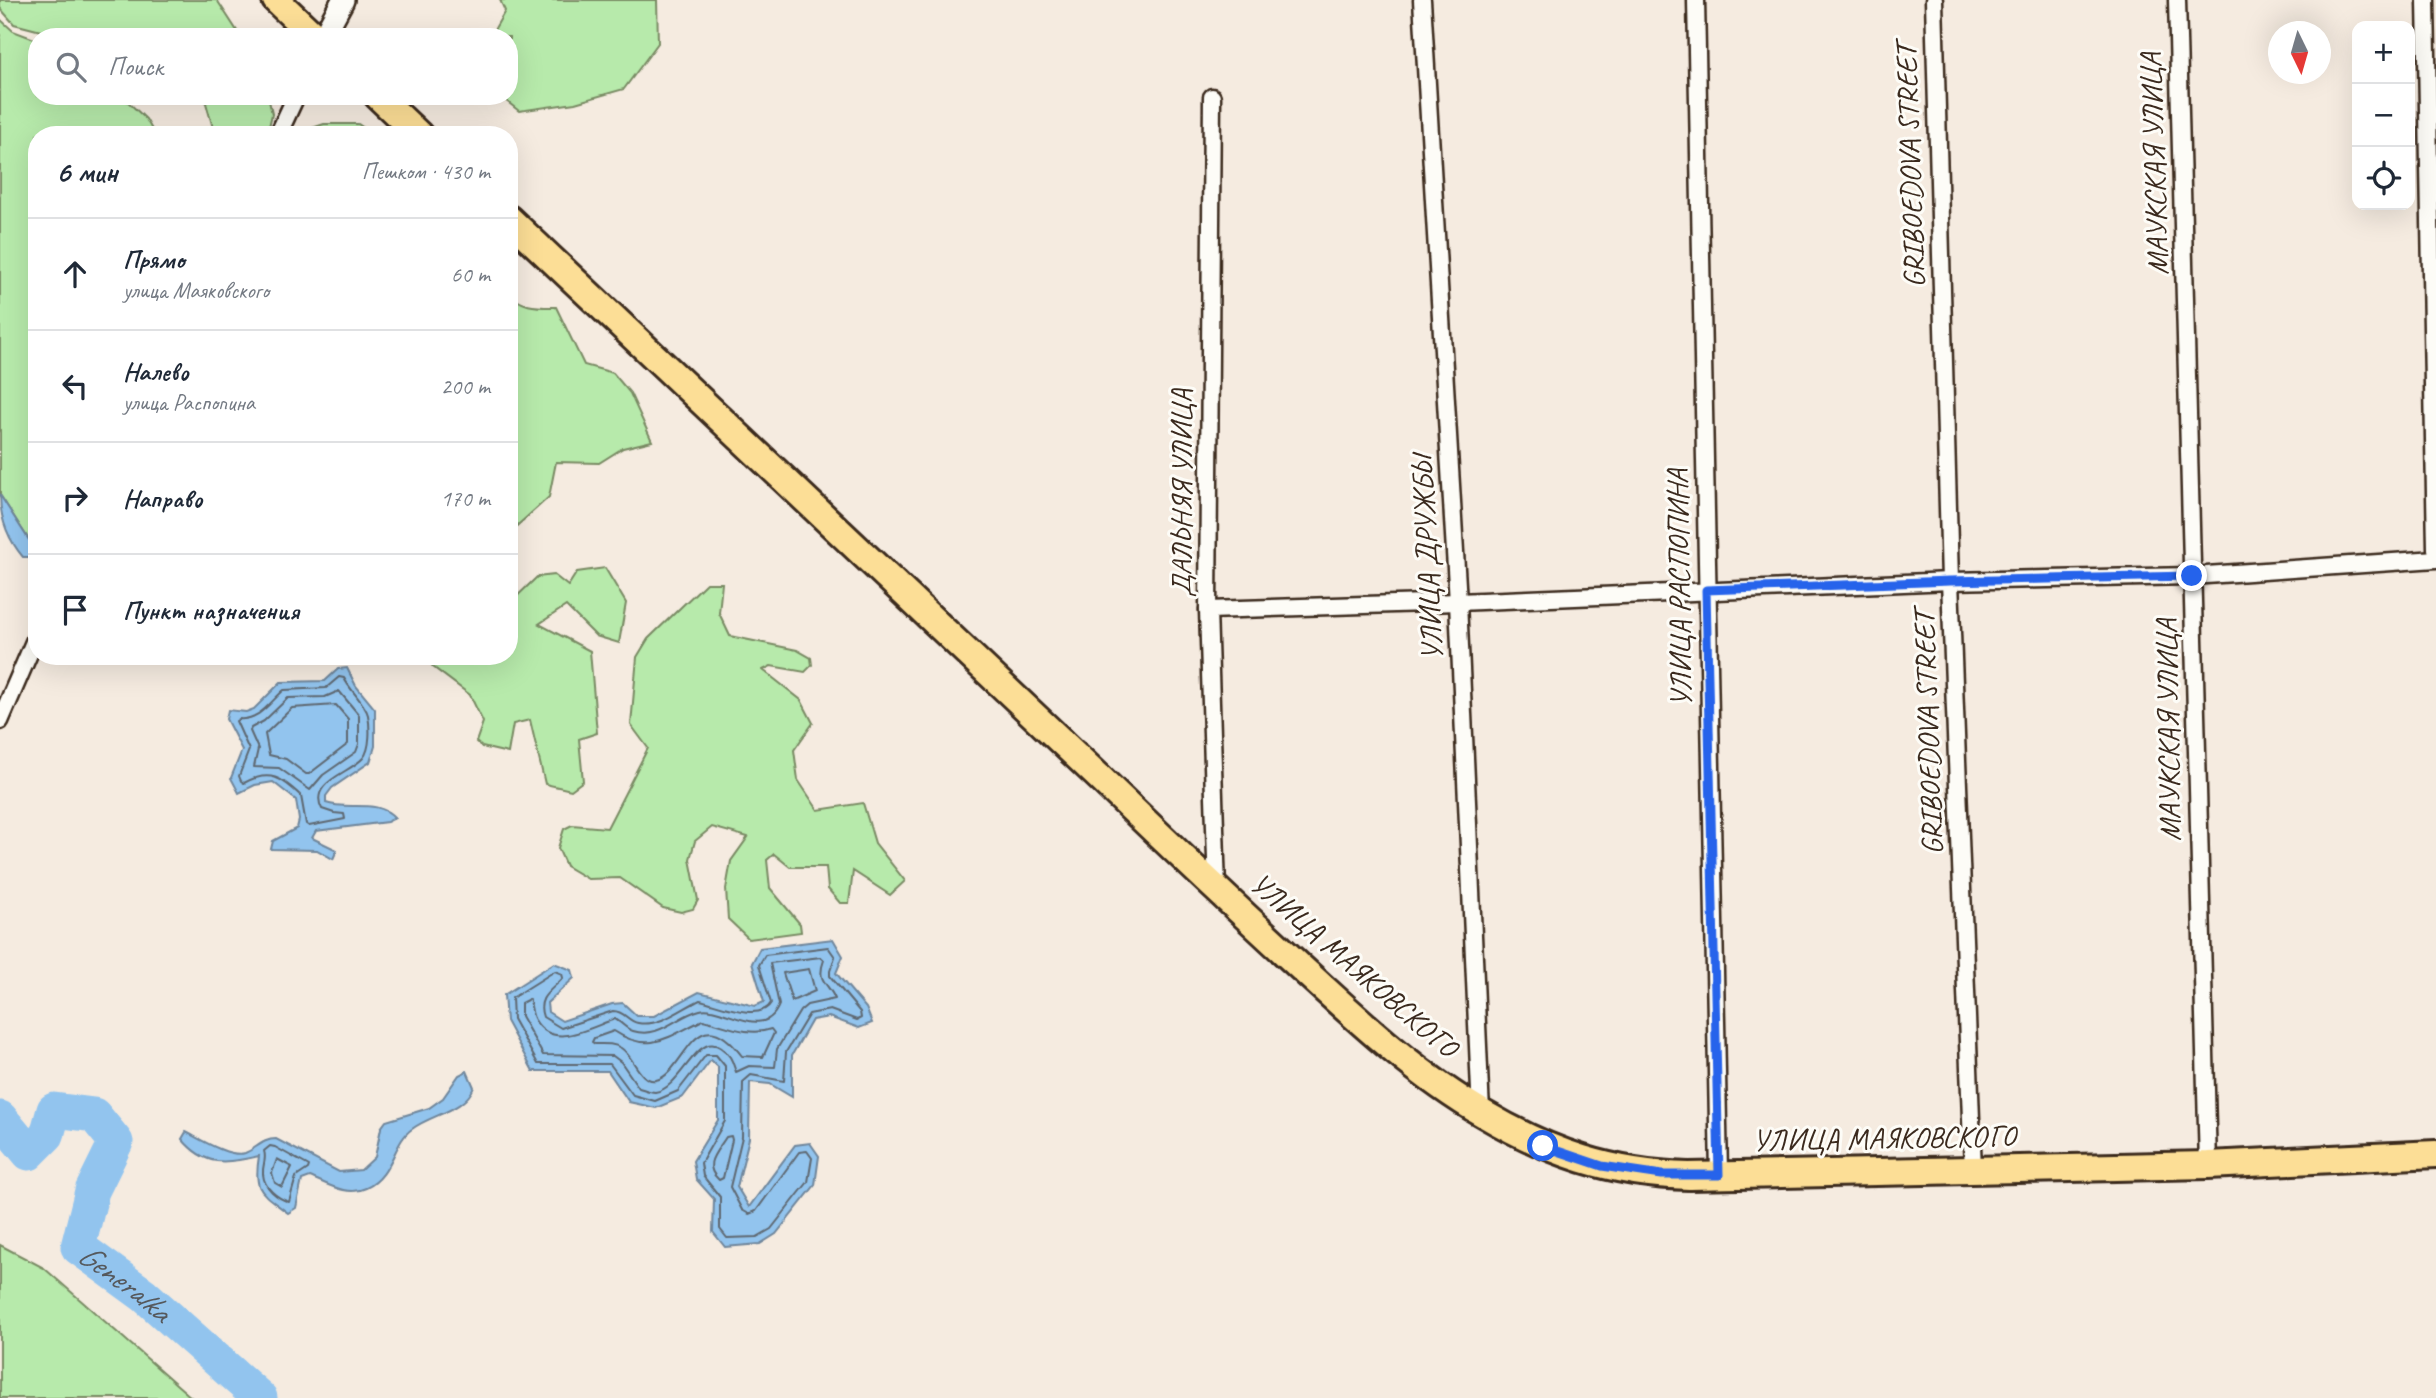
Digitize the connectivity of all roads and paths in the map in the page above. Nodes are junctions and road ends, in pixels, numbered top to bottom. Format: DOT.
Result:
graph roads {
  1 [pos="276,0"];
  2 [pos="342,0"];
  3 [pos="1423,0"];
  4 [pos="1696,0"];
  5 [pos="1934,0"];
  6 [pos="2177,0"];
  7 [pos="2426,0"];
  8 [pos="306,28"];
  9 [pos="328,28"];
  10 [pos="1212,97"];
  11 [pos="292,105"];
  12 [pos="387,105"];
  13 [pos="282,126"];
  14 [pos="410,126"];
  15 [pos="518,227"];
  16 [pos="2436,549"];
  17 [pos="2436,559"];
  18 [pos="2192,576"];
  19 [pos="1950,581"];
  20 [pos="1706,590"];
  21 [pos="1458,602"];
  22 [pos="1208,610"];
  23 [pos="28,656"];
  24 [pos="0,721"];
  25 [pos="1217,890"];
  26 [pos="1482,1113"];
  27 [pos="2436,1154"];
  28 [pos="2207,1165"];
  29 [pos="1973,1170"];
  30 [pos="1719,1175"];
  1 -- 8 [label="main road"];
  2 -- 9 [label="street"];
  3 -- 21 [label="street, УЛИЦА ДРУЖБЫ"];
  4 -- 20 [label="street, УЛИЦА РАСПОПИНА"];
  5 -- 19 [label="street, GRIBOEDOVA STREET"];
  6 -- 18 [label="street, МАУКСКАЯ УЛИЦА"];
  7 -- 16 [label="street"];
  10 -- 22 [label="street, ДАЛЬНЯЯ УЛИЦА"];
  11 -- 13 [label="street"];
  12 -- 14 [label="main road"];
  15 -- 25 [label="main road, УЛИЦА МАЯКОВСКОГО"];
  17 -- 18 [label="street"];
  18 -- 19 [label="street"];
  18 -- 28 [label="street, МАУКСКАЯ УЛИЦА"];
  19 -- 20 [label="street"];
  19 -- 29 [label="street, GRIBOEDOVA STREET"];
  20 -- 21 [label="street"];
  20 -- 30 [label="street, УЛИЦА РАСПОПИНА"];
  21 -- 22 [label="street"];
  21 -- 26 [label="street, УЛИЦА ДРУЖБЫ"];
  22 -- 25 [label="street, ДАЛЬНЯЯ УЛИЦА"];
  23 -- 24 [label="street"];
  25 -- 26 [label="main road, УЛИЦА МАЯКОВСКОГО"];
  26 -- 30 [label="main road, УЛИЦА МАЯКОВСКОГО"];
  27 -- 28 [label="main road, УЛИЦА МАЯКОВСКОГО"];
  28 -- 29 [label="main road, УЛИЦА МАЯКОВСКОГО"];
  29 -- 30 [label="main road, УЛИЦА МАЯКОВСКОГО"];
}
